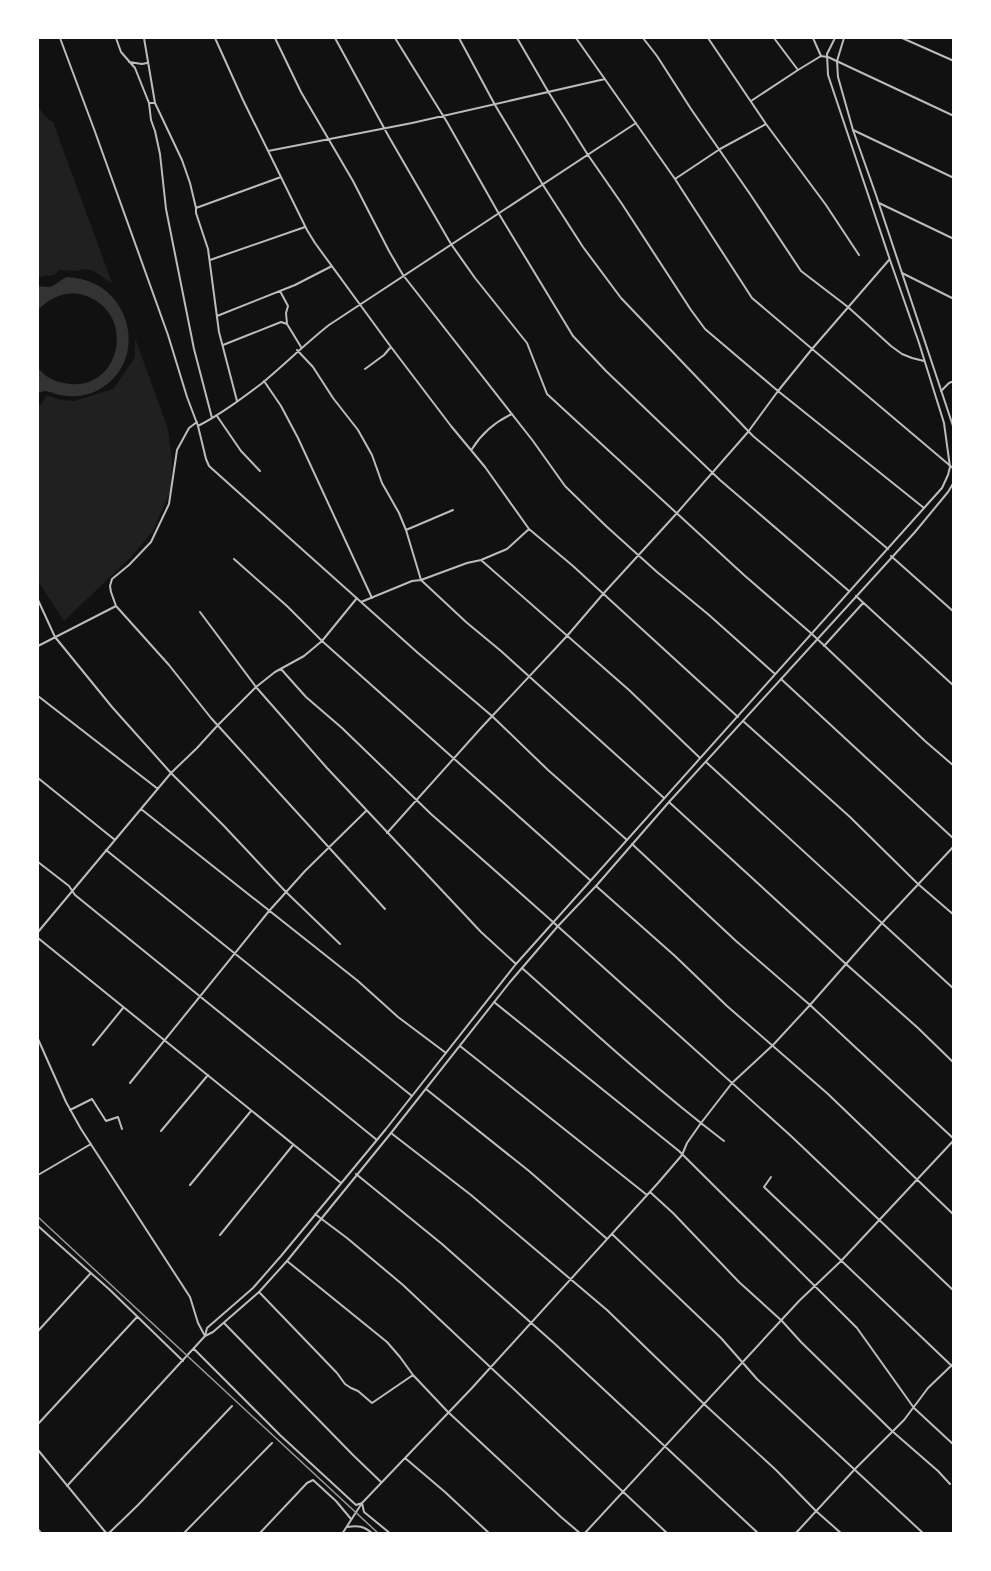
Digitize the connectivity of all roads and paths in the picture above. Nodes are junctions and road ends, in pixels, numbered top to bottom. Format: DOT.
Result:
graph roads {
  1 [pos="60,38"];
  2 [pos="116,38"];
  3 [pos="144,38"];
  4 [pos="215,38"];
  5 [pos="275,38"];
  6 [pos="335,38"];
  7 [pos="395,38"];
  8 [pos="459,38"];
  9 [pos="517,38"];
  10 [pos="576,38"];
  11 [pos="644,38"];
  12 [pos="708,38"];
  13 [pos="774,38"];
  14 [pos="813,38"];
  15 [pos="835,38"];
  16 [pos="844,38"];
  17 [pos="902,38"];
  18 [pos="821,56"];
  19 [pos="828,57"];
  20 [pos="837,61"];
  21 [pos="954,61"];
  22 [pos="128,62"];
  23 [pos="147,63"];
  24 [pos="798,70"];
  25 [pos="606,79"];
  26 [pos="549,93"];
  27 [pos="751,101"];
  28 [pos="149,103"];
  29 [pos="155,103"];
  30 [pos="495,105"];
  31 [pos="954,116"];
  32 [pos="443,117"];
  33 [pos="636,123"];
  34 [pos="766,124"];
  35 [pos="385,128"];
  36 [pos="853,130"];
  37 [pos="328,139"];
  38 [pos="720,149"];
  39 [pos="268,151"];
  40 [pos="588,155"];
  41 [pos="281,177"];
  42 [pos="954,178"];
  43 [pos="675,179"];
  44 [pos="543,185"];
  45 [pos="879,202"];
  46 [pos="196,208"];
  47 [pos="499,214"];
  48 [pos="305,227"];
  49 [pos="954,239"];
  50 [pos="451,244"];
  51 [pos="859,255"];
  52 [pos="210,260"];
  53 [pos="890,260"];
  54 [pos="332,266"];
  55 [pos="902,273"];
  56 [pos="404,275"];
  57 [pos="280,290"];
  58 [pos="954,299"];
  59 [pos="360,304"];
  60 [pos="913,305"];
  61 [pos="848,307"];
  62 [pos="906,307"];
  63 [pos="217,316"];
  64 [pos="287,324"];
  65 [pos="222,345"];
  66 [pos="391,347"];
  67 [pos="301,348"];
  68 [pos="812,349"];
  69 [pos="297,350"];
  70 [pos="924,361"];
  71 [pos="365,369"];
  72 [pos="264,381"];
  73 [pos="954,381"];
  74 [pos="778,391"];
  75 [pos="941,391"];
  76 [pos="237,400"];
  77 [pos="512,414"];
  78 [pos="954,414"];
  79 [pos="949,415"];
  80 [pos="216,416"];
  81 [pos="212,418"];
  82 [pos="197,422"];
  83 [pos="198,426"];
  84 [pos="954,429"];
  85 [pos="748,432"];
  86 [pos="471,450"];
  87 [pos="952,468"];
  88 [pos="260,471"];
  89 [pos="713,473"];
  90 [pos="954,482"];
  91 [pos="924,508"];
  92 [pos="453,510"];
  93 [pos="677,513"];
  94 [pos="406,530"];
  95 [pos="530,530"];
  96 [pos="888,549"];
  97 [pos="639,556"];
  98 [pos="891,556"];
  99 [pos="234,559"];
  100 [pos="481,560"];
  101 [pos="421,579"];
  102 [pos="850,591"];
  103 [pos="603,594"];
  104 [pos="856,596"];
  105 [pos="357,598"];
  106 [pos="372,598"];
  107 [pos="38,600"];
  108 [pos="361,602"];
  109 [pos="863,603"];
  110 [pos="116,606"];
  111 [pos="200,612"];
  112 [pos="954,612"];
  113 [pos="812,634"];
  114 [pos="567,636"];
  115 [pos="55,637"];
  116 [pos="817,639"];
  117 [pos="322,641"];
  118 [pos="38,646"];
  119 [pos="824,646"];
  120 [pos="281,669"];
  121 [pos="775,674"];
  122 [pos="529,677"];
  123 [pos="781,679"];
  124 [pos="954,686"];
  125 [pos="256,687"];
  126 [pos="38,696"];
  127 [pos="492,716"];
  128 [pos="738,717"];
  129 [pos="743,721"];
  130 [pos="218,725"];
  131 [pos="454,758"];
  132 [pos="700,758"];
  133 [pos="706,762"];
  134 [pos="954,766"];
  135 [pos="171,773"];
  136 [pos="38,778"];
  137 [pos="158,789"];
  138 [pos="664,798"];
  139 [pos="417,800"];
  140 [pos="669,802"];
  141 [pos="141,809"];
  142 [pos="366,811"];
  143 [pos="387,833"];
  144 [pos="954,839"];
  145 [pos="115,840"];
  146 [pos="627,840"];
  147 [pos="632,844"];
  148 [pos="954,846"];
  149 [pos="328,848"];
  150 [pos="106,850"];
  151 [pos="38,862"];
  152 [pos="590,880"];
  153 [pos="918,884"];
  154 [pos="596,886"];
  155 [pos="71,892"];
  156 [pos="286,892"];
  157 [pos="385,909"];
  158 [pos="269,911"];
  159 [pos="954,915"];
  160 [pos="554,922"];
  161 [pos="882,923"];
  162 [pos="558,926"];
  163 [pos="38,932"];
  164 [pos="38,938"];
  165 [pos="340,944"];
  166 [pos="236,954"];
  167 [pos="516,963"];
  168 [pos="846,964"];
  169 [pos="522,968"];
  170 [pos="954,989"];
  171 [pos="200,997"];
  172 [pos="494,1002"];
  173 [pos="810,1005"];
  174 [pos="124,1007"];
  175 [pos="38,1039"];
  176 [pos="165,1040"];
  177 [pos="93,1045"];
  178 [pos="773,1045"];
  179 [pos="460,1046"];
  180 [pos="446,1053"];
  181 [pos="954,1062"];
  182 [pos="208,1075"];
  183 [pos="130,1083"];
  184 [pos="732,1083"];
  185 [pos="426,1089"];
  186 [pos="412,1096"];
  187 [pos="70,1110"];
  188 [pos="251,1110"];
  189 [pos="701,1124"];
  190 [pos="122,1129"];
  191 [pos="161,1131"];
  192 [pos="391,1133"];
  193 [pos="377,1140"];
  194 [pos="954,1140"];
  195 [pos="724,1141"];
  196 [pos="91,1144"];
  197 [pos="293,1145"];
  198 [pos="682,1155"];
  199 [pos="356,1174"];
  200 [pos="38,1175"];
  201 [pos="771,1177"];
  202 [pos="916,1178"];
  203 [pos="341,1183"];
  204 [pos="190,1185"];
  205 [pos="648,1193"];
  206 [pos="315,1214"];
  207 [pos="954,1215"];
  208 [pos="321,1218"];
  209 [pos="878,1220"];
  210 [pos="38,1226"];
  211 [pos="612,1234"];
  212 [pos="220,1235"];
  213 [pos="607,1239"];
  214 [pos="287,1261"];
  215 [pos="841,1261"];
  216 [pos="90,1274"];
  217 [pos="571,1279"];
  218 [pos="816,1286"];
  219 [pos="954,1291"];
  220 [pos="259,1292"];
  221 [pos="137,1317"];
  222 [pos="782,1321"];
  223 [pos="224,1323"];
  224 [pos="530,1323"];
  225 [pos="38,1331"];
  226 [pos="205,1336"];
  227 [pos="194,1350"];
  228 [pos="183,1361"];
  229 [pos="742,1363"];
  230 [pos="953,1366"];
  231 [pos="489,1368"];
  232 [pos="413,1375"];
  233 [pos="704,1404"];
  234 [pos="232,1406"];
  235 [pos="914,1408"];
  236 [pos="448,1412"];
  237 [pos="38,1424"];
  238 [pos="892,1431"];
  239 [pos="272,1443"];
  240 [pos="954,1445"];
  241 [pos="664,1447"];
  242 [pos="38,1450"];
  243 [pos="405,1458"];
  244 [pos="855,1469"];
  245 [pos="381,1482"];
  246 [pos="950,1484"];
  247 [pos="67,1486"];
  248 [pos="624,1492"];
  249 [pos="362,1503"];
  250 [pos="816,1510"];
  251 [pos="351,1519"];
  252 [pos="347,1527"];
  253 [pos="38,1529"];
  254 [pos="42,1533"];
  255 [pos="107,1533"];
  256 [pos="183,1533"];
  257 [pos="259,1533"];
  258 [pos="342,1533"];
  259 [pos="373,1533"];
  260 [pos="390,1533"];
  261 [pos="490,1533"];
  262 [pos="582,1533"];
  263 [pos="668,1533"];
  264 [pos="759,1533"];
  265 [pos="795,1533"];
  266 [pos="842,1533"];
  267 [pos="924,1533"];
  1 -- 82 [label="street"];
  2 -- 22 [label="street"];
  3 -- 23 [label="street"];
  4 -- 39 [label="street"];
  5 -- 37 [label="street"];
  6 -- 35 [label="street"];
  7 -- 32 [label="street"];
  8 -- 30 [label="street"];
  9 -- 26 [label="street"];
  10 -- 25 [label="street"];
  11 -- 38 [label="street"];
  12 -- 27 [label="street"];
  13 -- 24 [label="street"];
  14 -- 18 [label="street"];
  15 -- 19 [label="street"];
  16 -- 20 [label="street"];
  17 -- 21 [label="street"];
  18 -- 19 [label="street"];
  18 -- 24 [label="street"];
  19 -- 20 [label="street"];
  19 -- 53 [label="street"];
  20 -- 31 [label="street"];
  20 -- 36 [label="street"];
  22 -- 23 [label="street"];
  22 -- 28 [label="street"];
  23 -- 29 [label="street"];
  24 -- 27 [label="street"];
  25 -- 26 [label="street"];
  25 -- 33 [label="street"];
  26 -- 30 [label="street"];
  26 -- 40 [label="street"];
  27 -- 34 [label="street"];
  28 -- 29 [label="street"];
  28 -- 81 [label="street"];
  29 -- 46 [label="street"];
  30 -- 32 [label="street"];
  30 -- 44 [label="street"];
  32 -- 35 [label="street"];
  32 -- 47 [label="street"];
  33 -- 40 [label="street"];
  33 -- 43 [label="street"];
  34 -- 38 [label="street"];
  34 -- 51 [label="street"];
  35 -- 37 [label="street"];
  35 -- 50 [label="street"];
  36 -- 42 [label="street"];
  36 -- 45 [label="street"];
  37 -- 39 [label="street"];
  37 -- 56 [label="street"];
  38 -- 43 [label="street"];
  38 -- 61 [label="street"];
  39 -- 41 [label="street"];
  40 -- 44 [label="street"];
  40 -- 74 [label="street"];
  41 -- 46 [label="street"];
  41 -- 48 [label="street"];
  43 -- 68 [label="street"];
  44 -- 47 [label="street"];
  44 -- 85 [label="street"];
  45 -- 49 [label="street"];
  45 -- 55 [label="street"];
  46 -- 52 [label="street"];
  47 -- 50 [label="street"];
  47 -- 89 [label="street"];
  48 -- 52 [label="street"];
  48 -- 54 [label="street"];
  50 -- 56 [label="street"];
  50 -- 93 [label="street"];
  52 -- 63 [label="street"];
  53 -- 61 [label="street"];
  53 -- 62 [label="street"];
  54 -- 57 [label="street"];
  54 -- 59 [label="street"];
  55 -- 58 [label="street"];
  55 -- 60 [label="street"];
  56 -- 59 [label="street"];
  56 -- 77 [label="street"];
  57 -- 63 [label="street"];
  57 -- 64 [label="street"];
  59 -- 66 [label="street"];
  59 -- 67 [label="street"];
  60 -- 62 [label="street"];
  60 -- 75 [label="street"];
  61 -- 68 [label="street"];
  61 -- 70 [label="street"];
  62 -- 70 [label="street"];
  63 -- 65 [label="street"];
  64 -- 65 [label="street"];
  64 -- 67 [label="street"];
  65 -- 76 [label="street"];
  66 -- 71 [label="street"];
  66 -- 86 [label="street"];
  67 -- 69 [label="street"];
  68 -- 74 [label="street"];
  68 -- 87 [label="street"];
  69 -- 72 [label="street"];
  69 -- 94 [label="street"];
  70 -- 87 [label="street"];
  72 -- 76 [label="street"];
  72 -- 106 [label="street"];
  73 -- 75 [label="street"];
  74 -- 85 [label="street"];
  74 -- 91 [label="street"];
  75 -- 79 [label="street"];
  76 -- 80 [label="street"];
  77 -- 86 [label="street"];
  77 -- 97 [label="street"];
  78 -- 79 [label="street"];
  79 -- 84 [label="street"];
  80 -- 81 [label="street"];
  80 -- 88 [label="street"];
  81 -- 83 [label="street"];
  82 -- 83 [label="street"];
  82 -- 110 [label="street"];
  83 -- 105 [label="street"];
  85 -- 89 [label="street"];
  85 -- 96 [label="street"];
  86 -- 95 [label="street"];
  87 -- 91 [label="street"];
  89 -- 93 [label="street"];
  89 -- 102 [label="street"];
  90 -- 98 [label="street"];
  91 -- 96 [label="street"];
  92 -- 94 [label="street"];
  93 -- 97 [label="street"];
  93 -- 113 [label="street"];
  94 -- 101 [label="street"];
  95 -- 100 [label="street"];
  95 -- 103 [label="street"];
  96 -- 102 [label="street"];
  97 -- 103 [label="street"];
  97 -- 121 [label="street"];
  98 -- 104 [label="street"];
  98 -- 112 [label="street"];
  99 -- 117 [label="street"];
  100 -- 101 [label="street"];
  100 -- 114 [label="street"];
  101 -- 106 [label="street"];
  101 -- 122 [label="street"];
  102 -- 113 [label="street"];
  103 -- 114 [label="street"];
  103 -- 128 [label="street"];
  104 -- 109 [label="street"];
  104 -- 116 [label="street"];
  105 -- 108 [label="street"];
  105 -- 117 [label="street"];
  106 -- 108 [label="street"];
  107 -- 115 [label="street"];
  108 -- 127 [label="street"];
  109 -- 119 [label="street"];
  109 -- 124 [label="street"];
  110 -- 115 [label="street"];
  110 -- 130 [label="street"];
  111 -- 125 [label="street"];
  113 -- 116 [label="street"];
  113 -- 121 [label="street"];
  114 -- 122 [label="street"];
  114 -- 132 [label="street"];
  115 -- 118 [label="street"];
  115 -- 135 [label="street"];
  116 -- 119 [label="street"];
  116 -- 123 [label="street"];
  117 -- 120 [label="street"];
  117 -- 131 [label="street"];
  119 -- 134 [label="street"];
  120 -- 125 [label="street"];
  120 -- 139 [label="street"];
  121 -- 128 [label="street"];
  122 -- 127 [label="street"];
  122 -- 138 [label="street"];
  123 -- 129 [label="street"];
  123 -- 144 [label="street"];
  125 -- 130 [label="street"];
  125 -- 142 [label="street"];
  126 -- 137 [label="street"];
  127 -- 131 [label="street"];
  127 -- 146 [label="street"];
  128 -- 132 [label="street"];
  129 -- 133 [label="street"];
  129 -- 153 [label="street"];
  130 -- 135 [label="street"];
  130 -- 149 [label="street"];
  131 -- 139 [label="street"];
  131 -- 152 [label="street"];
  132 -- 138 [label="street"];
  133 -- 140 [label="street"];
  133 -- 161 [label="street"];
  135 -- 137 [label="street"];
  135 -- 156 [label="street"];
  136 -- 145 [label="street"];
  137 -- 141 [label="street"];
  138 -- 146 [label="street"];
  139 -- 143 [label="street"];
  139 -- 160 [label="street"];
  140 -- 147 [label="street"];
  140 -- 168 [label="street"];
  141 -- 145 [label="street"];
  141 -- 158 [label="street"];
  142 -- 143 [label="street"];
  142 -- 149 [label="street"];
  143 -- 167 [label="street"];
  145 -- 150 [label="street"];
  146 -- 152 [label="street"];
  147 -- 154 [label="street"];
  147 -- 173 [label="street"];
  148 -- 153 [label="street"];
  149 -- 156 [label="street"];
  149 -- 157 [label="street"];
  150 -- 155 [label="street"];
  150 -- 166 [label="street"];
  151 -- 155 [label="street"];
  152 -- 160 [label="street"];
  153 -- 159 [label="street"];
  153 -- 161 [label="street"];
  154 -- 162 [label="street"];
  154 -- 178 [label="street"];
  155 -- 163 [label="street"];
  155 -- 171 [label="street"];
  156 -- 158 [label="street"];
  156 -- 165 [label="street"];
  158 -- 166 [label="street"];
  158 -- 180 [label="street"];
  160 -- 162 [label="street"];
  160 -- 167 [label="street"];
  161 -- 168 [label="street"];
  161 -- 170 [label="street"];
  162 -- 169 [label="street"];
  162 -- 184 [label="street"];
  164 -- 174 [label="street"];
  166 -- 171 [label="street"];
  166 -- 186 [label="street"];
  167 -- 180 [label="street"];
  168 -- 173 [label="street"];
  168 -- 181 [label="street"];
  169 -- 172 [label="street"];
  169 -- 189 [label="street"];
  171 -- 176 [label="street"];
  171 -- 193 [label="street"];
  172 -- 179 [label="street"];
  172 -- 198 [label="street"];
  173 -- 178 [label="street"];
  173 -- 194 [label="street"];
  174 -- 176 [label="street"];
  174 -- 177 [label="street"];
  175 -- 187 [label="street"];
  176 -- 182 [label="street"];
  176 -- 183 [label="street"];
  178 -- 184 [label="street"];
  178 -- 202 [label="street"];
  179 -- 185 [label="street"];
  179 -- 205 [label="street"];
  180 -- 186 [label="street"];
  182 -- 188 [label="street"];
  182 -- 191 [label="street"];
  184 -- 189 [label="street"];
  184 -- 209 [label="street"];
  185 -- 192 [label="street"];
  185 -- 213 [label="street"];
  186 -- 193 [label="street"];
  187 -- 190 [label="street"];
  187 -- 196 [label="street"];
  188 -- 197 [label="street"];
  188 -- 204 [label="street"];
  189 -- 195 [label="street"];
  189 -- 198 [label="street"];
  192 -- 199 [label="street"];
  192 -- 217 [label="street"];
  193 -- 203 [label="street"];
  194 -- 202 [label="street"];
  196 -- 200 [label="street"];
  196 -- 226 [label="street"];
  197 -- 203 [label="street"];
  197 -- 212 [label="street"];
  198 -- 205 [label="street"];
  198 -- 218 [label="street"];
  199 -- 208 [label="street"];
  199 -- 224 [label="street"];
  201 -- 215 [label="street"];
  202 -- 207 [label="street"];
  202 -- 209 [label="street"];
  203 -- 206 [label="street"];
  205 -- 211 [label="street"];
  205 -- 222 [label="street"];
  206 -- 208 [label="street"];
  206 -- 226 [label="street"];
  208 -- 214 [label="street"];
  208 -- 231 [label="street"];
  209 -- 215 [label="street"];
  209 -- 219 [label="street"];
  210 -- 216 [label="street"];
  211 -- 213 [label="street"];
  211 -- 229 [label="street"];
  213 -- 217 [label="street"];
  214 -- 220 [label="street"];
  214 -- 232 [label="street"];
  215 -- 218 [label="street"];
  215 -- 230 [label="street"];
  216 -- 221 [label="street"];
  216 -- 225 [label="street"];
  217 -- 224 [label="street"];
  217 -- 233 [label="street"];
  218 -- 222 [label="street"];
  218 -- 235 [label="street"];
  220 -- 223 [label="street"];
  220 -- 232 [label="street"];
  221 -- 228 [label="street"];
  221 -- 237 [label="street"];
  222 -- 229 [label="street"];
  222 -- 238 [label="street"];
  223 -- 226 [label="street"];
  223 -- 245 [label="street"];
  224 -- 231 [label="street"];
  224 -- 241 [label="street"];
  226 -- 227 [label="street"];
  227 -- 228 [label="street"];
  227 -- 249 [label="street"];
  228 -- 247 [label="street"];
  229 -- 233 [label="street"];
  229 -- 244 [label="street"];
  230 -- 235 [label="street"];
  231 -- 236 [label="street"];
  231 -- 248 [label="street"];
  232 -- 236 [label="street"];
  233 -- 241 [label="street"];
  233 -- 250 [label="street"];
  234 -- 255 [label="street"];
  235 -- 238 [label="street"];
  235 -- 240 [label="street"];
  236 -- 243 [label="street"];
  236 -- 262 [label="street"];
  238 -- 244 [label="street"];
  238 -- 246 [label="street"];
  239 -- 256 [label="street"];
  241 -- 248 [label="street"];
  241 -- 264 [label="street"];
  242 -- 247 [label="street"];
  243 -- 245 [label="street"];
  243 -- 261 [label="street"];
  244 -- 250 [label="street"];
  244 -- 267 [label="street"];
  245 -- 249 [label="street"];
  247 -- 255 [label="street"];
  248 -- 262 [label="street"];
  248 -- 263 [label="street"];
  249 -- 251 [label="street"];
  249 -- 260 [label="street"];
  250 -- 265 [label="street"];
  250 -- 266 [label="street"];
  251 -- 252 [label="street"];
  251 -- 257 [label="street"];
  252 -- 258 [label="street"];
  252 -- 259 [label="street"];
  253 -- 254 [label="street"];
}
